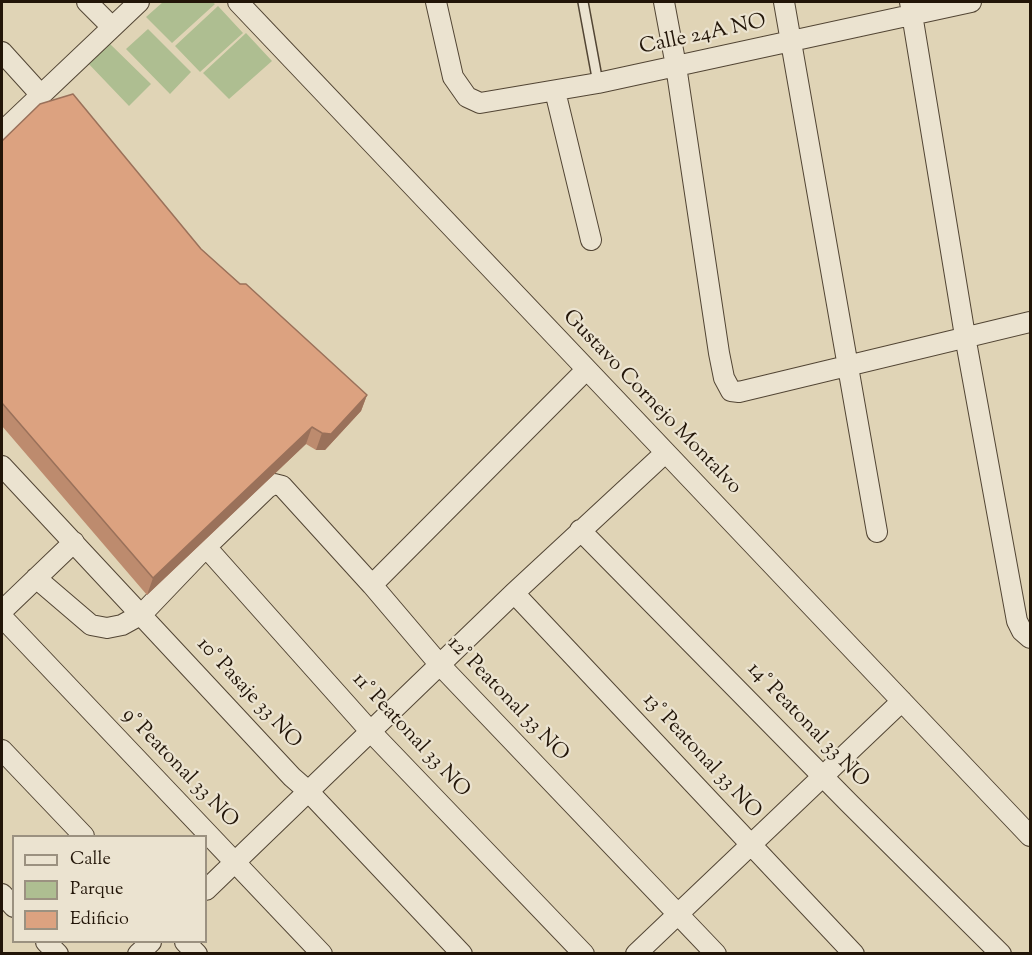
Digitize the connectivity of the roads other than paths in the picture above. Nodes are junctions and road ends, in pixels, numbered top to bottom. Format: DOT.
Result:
graph roads {
  1 [pos="87,2"];
  2 [pos="139,2"];
  3 [pos="238,2"];
  4 [pos="436,2"];
  5 [pos="583,2"];
  6 [pos="664,2"];
  7 [pos="784,2"];
  8 [pos="971,2"];
  9 [pos="911,8"];
  10 [pos="112,27"];
  11 [pos="791,41"];
  12 [pos="2,52"];
  13 [pos="676,66"];
  14 [pos="598,83"];
  15 [pos="555,91"];
  16 [pos="41,95"];
  17 [pos="2,132"];
  18 [pos="591,240"];
  19 [pos="1030,322"];
  20 [pos="965,336"];
  21 [pos="847,365"];
  22 [pos="586,370"];
  23 [pos="665,453"];
  24 [pos="2,465"];
  25 [pos="580,530"];
  26 [pos="877,532"];
  27 [pos="74,542"];
  28 [pos="206,548"];
  29 [pos="36,578"];
  30 [pos="372,585"];
  31 [pos="514,593"];
  32 [pos="2,611"];
  33 [pos="141,614"];
  34 [pos="2,617"];
  35 [pos="1030,638"];
  36 [pos="440,665"];
  37 [pos="902,701"];
  38 [pos="371,732"];
  39 [pos="2,750"];
  40 [pos="822,776"];
  41 [pos="308,792"];
  42 [pos="82,835"];
  43 [pos="1030,836"];
  44 [pos="751,846"];
  45 [pos="235,862"];
  46 [pos="207,889"];
  47 [pos="678,914"];
  48 [pos="47,943"];
  49 [pos="150,943"];
  50 [pos="186,943"];
  51 [pos="58,954"];
  52 [pos="138,954"];
  53 [pos="197,954"];
  54 [pos="322,954"];
  55 [pos="462,954"];
  56 [pos="584,954"];
  57 [pos="636,954"];
  58 [pos="716,954"];
  59 [pos="854,954"];
  60 [pos="1001,954"];
  1 -- 10 [label="street"];
  2 -- 10 [label="street"];
  3 -- 22 [label="street, Gustavo Cornejo Montalvo"];
  4 -- 15 [label="street, Calle 24A NO"];
  5 -- 14 [label="lane"];
  6 -- 13 [label="street"];
  7 -- 11 [label="street"];
  8 -- 9 [label="street, Calle 24A NO"];
  9 -- 11 [label="street, Calle 24A NO"];
  9 -- 20 [label="street"];
  10 -- 16 [label="street"];
  11 -- 13 [label="street, Calle 24A NO"];
  11 -- 21 [label="street"];
  12 -- 16 [label="street"];
  13 -- 14 [label="street, Calle 24A NO"];
  13 -- 21 [label="street"];
  14 -- 15 [label="street, Calle 24A NO"];
  15 -- 18 [label="street"];
  16 -- 17 [label="street"];
  19 -- 20 [label="street"];
  20 -- 21 [label="street"];
  20 -- 35 [label="street"];
  21 -- 26 [label="street"];
  22 -- 23 [label="street, Gustavo Cornejo Montalvo"];
  22 -- 30 [label="street"];
  23 -- 25 [label="street"];
  23 -- 37 [label="street, Gustavo Cornejo Montalvo"];
  24 -- 27 [label="street, 10° Pasaje 33 NO"];
  25 -- 31 [label="street"];
  25 -- 40 [label="street, 14° Peatonal 33 NO"];
  27 -- 29 [label="street"];
  27 -- 33 [label="street, 10° Pasaje 33 NO"];
  28 -- 30 [label="street, 12° Peatonal 33 NO"];
  28 -- 33 [label="street"];
  28 -- 38 [label="street, 11° Peatonal 33 NO"];
  29 -- 32 [label="street"];
  29 -- 33 [label="street"];
  30 -- 36 [label="street, 12° Peatonal 33 NO"];
  31 -- 36 [label="street"];
  31 -- 44 [label="street, 13° Peatonal 33 NO"];
  33 -- 41 [label="street, 10° Pasaje 33 NO"];
  34 -- 45 [label="street, 9° Peatonal 33 NO"];
  36 -- 38 [label="street"];
  36 -- 47 [label="street, 12° Peatonal 33 NO"];
  37 -- 40 [label="street"];
  37 -- 43 [label="street, Gustavo Cornejo Montalvo"];
  38 -- 41 [label="street"];
  38 -- 56 [label="street, 11° Peatonal 33 NO"];
  39 -- 42 [label="street"];
  40 -- 44 [label="street"];
  40 -- 60 [label="street, 14° Peatonal 33 NO"];
  41 -- 45 [label="street"];
  41 -- 55 [label="street, 10° Pasaje 33 NO"];
  44 -- 47 [label="street"];
  44 -- 59 [label="street, 13° Peatonal 33 NO"];
  45 -- 46 [label="street"];
  45 -- 54 [label="street, 9° Peatonal 33 NO"];
  47 -- 57 [label="street"];
  47 -- 58 [label="street, 12° Peatonal 33 NO"];
  48 -- 51 [label="street"];
  49 -- 52 [label="street"];
  50 -- 53 [label="street"];
}
